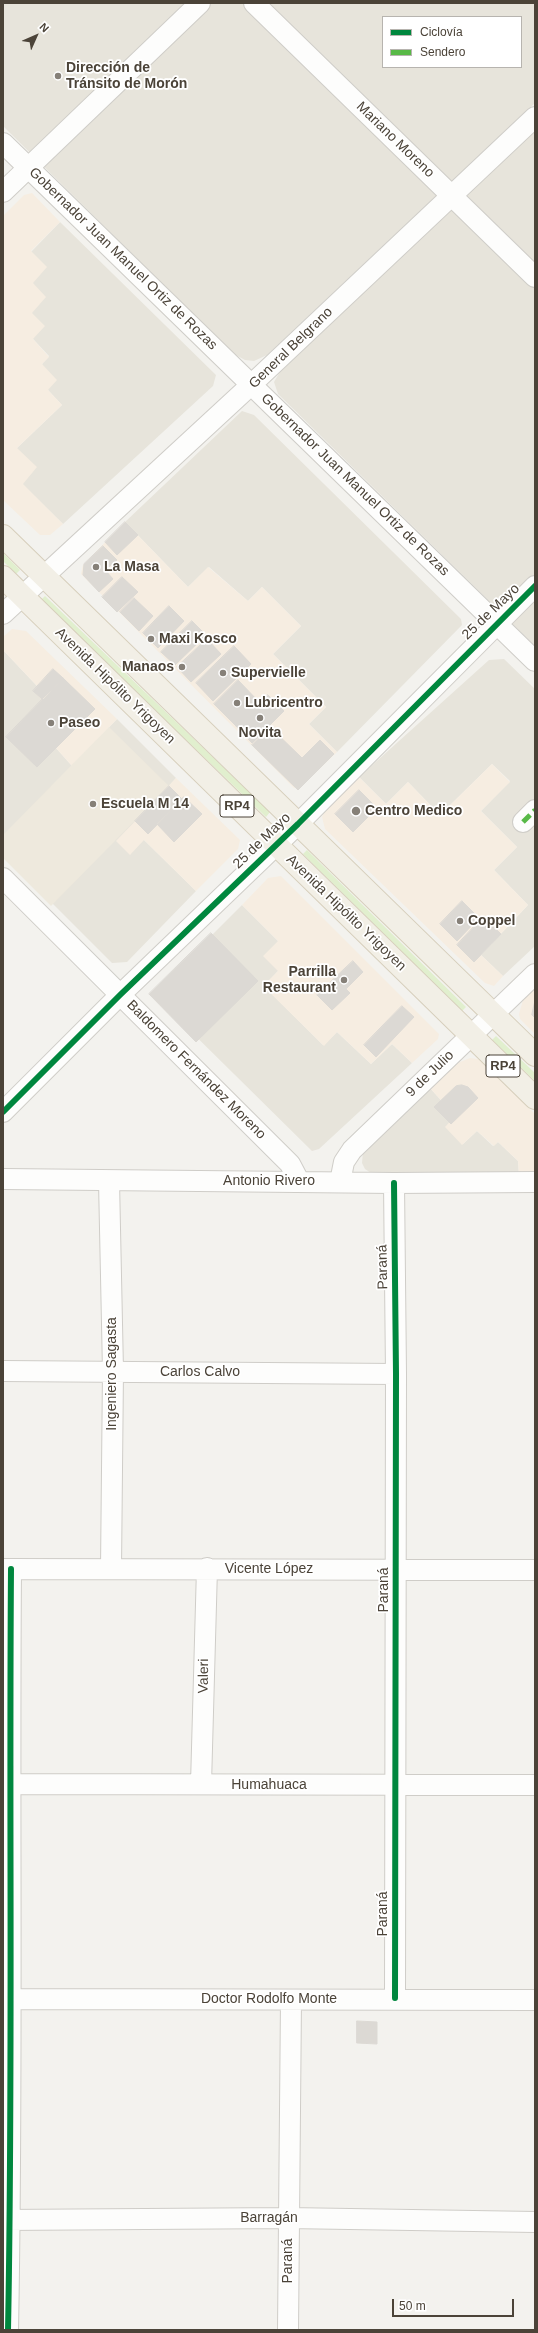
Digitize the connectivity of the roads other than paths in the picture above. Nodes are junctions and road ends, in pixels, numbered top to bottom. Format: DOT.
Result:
graph roads {
  1 [pos="200,3"];
  2 [pos="254,3"];
  3 [pos="535,116"];
  4 [pos="3,143"];
  5 [pos="28,168"];
  6 [pos="3,192"];
  7 [pos="451,195"];
  8 [pos="535,277"];
  9 [pos="252,384"];
  10 [pos="3,536"];
  11 [pos="43,576"];
  12 [pos="3,577"];
  13 [pos="535,586"];
  14 [pos="23,596"];
  15 [pos="3,614"];
  16 [pos="496,623"];
  17 [pos="535,661"];
  18 [pos="298,824"];
  19 [pos="276,844"];
  20 [pos="3,878"];
  21 [pos="535,974"];
  22 [pos="120,995"];
  23 [pos="492,1014"];
  24 [pos="471,1034"];
  25 [pos="535,1055"];
  26 [pos="535,1098"];
  27 [pos="3,1112"];
  28 [pos="3,1179"];
  29 [pos="109,1181"];
  30 [pos="299,1181"];
  31 [pos="340,1182"];
  32 [pos="535,1182"];
  33 [pos="394,1183"];
  34 [pos="3,1371"];
  35 [pos="113,1371"];
  36 [pos="396,1374"];
  37 [pos="111,1568"];
  38 [pos="207,1568"];
  39 [pos="7,1569"];
  40 [pos="396,1570"];
  41 [pos="535,1570"];
  42 [pos="6,1784"];
  43 [pos="201,1784"];
  44 [pos="396,1785"];
  45 [pos="535,1785"];
  46 [pos="395,1998"];
  47 [pos="7,1999"];
  48 [pos="291,2000"];
  49 [pos="535,2000"];
  50 [pos="288,2218"];
  51 [pos="6,2220"];
  52 [pos="535,2222"];
  53 [pos="8,2330"];
  54 [pos="288,2330"];
  1 -- 5 [label="street"];
  2 -- 7 [label="street, Mariano Moreno"];
  3 -- 7 [label="street, General Belgrano"];
  4 -- 5 [label="street, Gobernador Juan Manuel Ortiz de Rozas"];
  5 -- 6 [label="street"];
  5 -- 9 [label="street, Gobernador Juan Manuel Ortiz de Rozas"];
  7 -- 8 [label="street, Mariano Moreno"];
  7 -- 9 [label="street, General Belgrano"];
  9 -- 11 [label="street, General Belgrano"];
  9 -- 16 [label="street, Gobernador Juan Manuel Ortiz de Rozas"];
  10 -- 11 [label="main road, Avenida Hipólito Yrigoyen / RP4"];
  11 -- 14 [label="street, General Belgrano"];
  11 -- 18 [label="main road, Avenida Hipólito Yrigoyen / RP4"];
  12 -- 14 [label="main road, Avenida Hipólito Yrigoyen / RP4"];
  13 -- 16 [label="street, 25 de Mayo"];
  14 -- 15 [label="street, General Belgrano"];
  14 -- 19 [label="main road, Avenida Hipólito Yrigoyen / RP4"];
  16 -- 17 [label="street, Gobernador Juan Manuel Ortiz de Rozas"];
  16 -- 18 [label="street, 25 de Mayo"];
  18 -- 19 [label="street, 25 de Mayo"];
  18 -- 23 [label="main road, Avenida Hipólito Yrigoyen / RP4"];
  19 -- 22 [label="street, 25 de Mayo"];
  19 -- 24 [label="main road, Avenida Hipólito Yrigoyen / RP4"];
  20 -- 22 [label="street, Baldomero Fernández Moreno"];
  21 -- 23 [label="street, 9 de Julio"];
  22 -- 27 [label="street, 25 de Mayo"];
  22 -- 30 [label="street, Baldomero Fernández Moreno"];
  23 -- 24 [label="street, 9 de Julio"];
  23 -- 25 [label="main road, Avenida Hipólito Yrigoyen / RP4"];
  24 -- 26 [label="main road, Avenida Hipólito Yrigoyen / RP4"];
  24 -- 31 [label="street, 9 de Julio"];
  28 -- 29 [label="street, Antonio Rivero"];
  29 -- 30 [label="street, Antonio Rivero"];
  29 -- 35 [label="street, Ingeniero Sagasta"];
  30 -- 31 [label="street, Antonio Rivero"];
  31 -- 33 [label="street, Antonio Rivero"];
  32 -- 33 [label="street, Antonio Rivero"];
  33 -- 36 [label="street, Paraná"];
  34 -- 35 [label="street, Carlos Calvo"];
  35 -- 36 [label="street, Carlos Calvo"];
  35 -- 37 [label="street, Ingeniero Sagasta"];
  36 -- 40 [label="street, Paraná"];
  37 -- 38 [label="street, Vicente López"];
  37 -- 39 [label="street, Vicente López"];
  38 -- 40 [label="street, Vicente López"];
  38 -- 43 [label="street, Valeri"];
  39 -- 42 [label="street"];
  40 -- 41 [label="street, Vicente López"];
  40 -- 44 [label="street, Paraná"];
  42 -- 43 [label="street, Humahuaca"];
  42 -- 47 [label="street"];
  43 -- 44 [label="street, Humahuaca"];
  44 -- 45 [label="street, Humahuaca"];
  44 -- 46 [label="street, Paraná"];
  46 -- 48 [label="street, Doctor Rodolfo Monte"];
  46 -- 49 [label="street, Doctor Rodolfo Monte"];
  47 -- 48 [label="street, Doctor Rodolfo Monte"];
  47 -- 51 [label="street"];
  48 -- 50 [label="street, Paraná"];
  50 -- 51 [label="street, Barragán"];
  50 -- 52 [label="street, Barragán"];
  50 -- 54 [label="street, Paraná"];
  51 -- 53 [label="street"];
}
